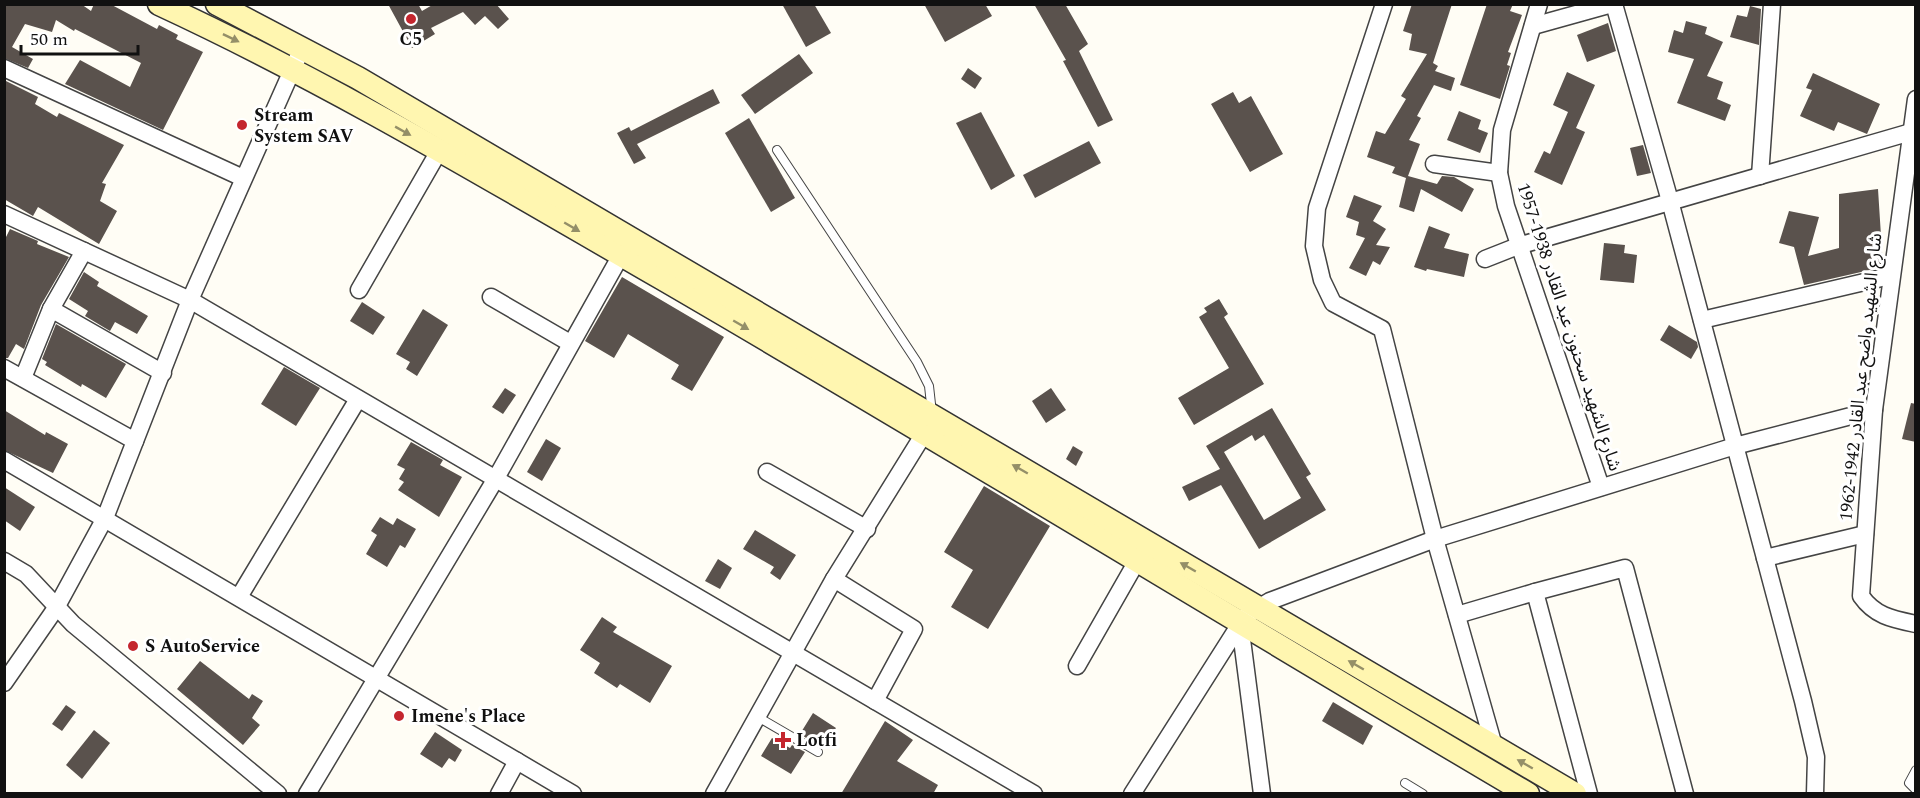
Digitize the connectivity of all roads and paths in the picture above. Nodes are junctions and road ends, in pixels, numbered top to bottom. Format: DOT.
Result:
graph roads {
  1 [pos="159,4"];
  2 [pos="217,4"];
  3 [pos="1384,4"];
  4 [pos="1539,4"];
  5 [pos="1613,4"];
  6 [pos="1773,4"];
  7 [pos="1533,26"];
  8 [pos="302,48"];
  9 [pos="4,68"];
  10 [pos="292,68"];
  11 [pos="1916,99"];
  12 [pos="1911,132"];
  13 [pos="777,150"];
  14 [pos="440,151"];
  15 [pos="1434,164"];
  16 [pos="1499,173"];
  17 [pos="1760,176"];
  18 [pos="243,178"];
  19 [pos="1670,201"];
  20 [pos="4,214"];
  21 [pos="1518,246"];
  22 [pos="84,250"];
  23 [pos="621,255"];
  24 [pos="1485,259"];
  25 [pos="1890,276"];
  26 [pos="359,290"];
  27 [pos="492,297"];
  28 [pos="190,300"];
  29 [pos="51,309"];
  30 [pos="1702,320"];
  31 [pos="570,343"];
  32 [pos="4,368"];
  33 [pos="163,373"];
  34 [pos="23,378"];
  35 [pos="358,399"];
  36 [pos="1874,410"];
  37 [pos="929,425"];
  38 [pos="135,441"];
  39 [pos="1735,446"];
  40 [pos="4,460"];
  41 [pos="767,471"];
  42 [pos="495,480"];
  43 [pos="1600,487"];
  44 [pos="105,518"];
  45 [pos="867,529"];
  46 [pos="1864,534"];
  47 [pos="1435,539"];
  48 [pos="1765,558"];
  49 [pos="4,561"];
  50 [pos="1137,561"];
  51 [pos="834,579"];
  52 [pos="1535,591"];
  53 [pos="239,597"];
  54 [pos="1258,607"];
  55 [pos="56,608"];
  56 [pos="1457,615"];
  57 [pos="1240,624"];
  58 [pos="1916,624"];
  59 [pos="793,652"];
  60 [pos="1077,666"];
  61 [pos="376,678"];
  62 [pos="4,683"];
  63 [pos="875,701"];
  64 [pos="756,716"];
  65 [pos="1494,746"];
  66 [pos="818,752"];
  67 [pos="517,761"];
  68 [pos="1916,770"];
  69 [pos="1405,783"];
  70 [pos="1916,790"];
  71 [pos="278,794"];
  72 [pos="307,794"];
  73 [pos="499,794"];
  74 [pos="573,794"];
  75 [pos="714,794"];
  76 [pos="1034,794"];
  77 [pos="1132,794"];
  78 [pos="1262,794"];
  79 [pos="1423,794"];
  80 [pos="1528,794"];
  81 [pos="1575,794"];
  82 [pos="1589,794"];
  83 [pos="1685,794"];
  84 [pos="1815,794"];
  1 -- 10 [label="street, one-way"];
  2 -- 8 [label="street"];
  3 -- 47 [label="street"];
  4 -- 7 [label="street, شارع الشهيد سحنون عبد القادر 1938-1957"];
  5 -- 7 [label="street"];
  5 -- 19 [label="street"];
  6 -- 17 [label="street"];
  7 -- 16 [label="street, شارع الشهيد سحنون عبد القادر 1938-1957"];
  8 -- 10 [label="street"];
  8 -- 37 [label="street"];
  9 -- 18 [label="street"];
  10 -- 14 [label="street, one-way"];
  10 -- 18 [label="street"];
  11 -- 12 [label="street, شارع الشهيد واضح عبد القادر 1942-1962"];
  12 -- 17 [label="street"];
  12 -- 25 [label="street, شارع الشهيد واضح عبد القادر 1942-1962"];
  13 -- 37 [label="lane"];
  14 -- 23 [label="street, one-way"];
  14 -- 26 [label="street"];
  15 -- 16 [label="street"];
  16 -- 21 [label="street, شارع الشهيد سحنون عبد القادر 1938-1957"];
  17 -- 19 [label="street"];
  18 -- 28 [label="street"];
  19 -- 21 [label="street"];
  19 -- 30 [label="street"];
  20 -- 22 [label="street"];
  21 -- 24 [label="street"];
  21 -- 43 [label="street, شارع الشهيد سحنون عبد القادر 1938-1957"];
  22 -- 28 [label="street"];
  22 -- 29 [label="street"];
  23 -- 31 [label="street"];
  23 -- 37 [label="street, one-way"];
  25 -- 30 [label="street"];
  25 -- 36 [label="street, شارع الشهيد واضح عبد القادر 1942-1962"];
  27 -- 31 [label="street"];
  28 -- 33 [label="street"];
  28 -- 35 [label="street"];
  29 -- 33 [label="street"];
  29 -- 34 [label="street"];
  30 -- 39 [label="street"];
  31 -- 42 [label="street"];
  32 -- 34 [label="street"];
  33 -- 38 [label="street"];
  34 -- 38 [label="street"];
  35 -- 42 [label="street"];
  35 -- 53 [label="street"];
  36 -- 39 [label="street"];
  36 -- 46 [label="street, شارع الشهيد واضح عبد القادر 1942-1962"];
  37 -- 45 [label="street"];
  37 -- 50 [label="street"];
  54 -- 37 [label="street, one-way"];
  38 -- 44 [label="street"];
  39 -- 43 [label="street"];
  39 -- 48 [label="street"];
  40 -- 44 [label="street"];
  41 -- 45 [label="street"];
  42 -- 59 [label="street"];
  42 -- 61 [label="street"];
  43 -- 47 [label="street"];
  44 -- 53 [label="street"];
  44 -- 55 [label="street"];
  45 -- 51 [label="street"];
  46 -- 48 [label="street"];
  46 -- 58 [label="street, شارع الشهيد واضح عبد القادر 1942-1962"];
  47 -- 54 [label="street"];
  47 -- 56 [label="street"];
  48 -- 84 [label="street"];
  49 -- 55 [label="street"];
  50 -- 57 [label="street"];
  50 -- 60 [label="street"];
  51 -- 59 [label="street"];
  51 -- 63 [label="street"];
  52 -- 56 [label="street"];
  52 -- 82 [label="street"];
  52 -- 83 [label="street"];
  53 -- 61 [label="street"];
  54 -- 57 [label="street"];
  65 -- 54 [label="street, one-way"];
  55 -- 62 [label="street"];
  55 -- 71 [label="street"];
  56 -- 65 [label="street"];
  57 -- 77 [label="street"];
  57 -- 78 [label="street"];
  57 -- 80 [label="street"];
  59 -- 63 [label="street"];
  59 -- 64 [label="street"];
  61 -- 67 [label="street"];
  61 -- 72 [label="street"];
  63 -- 76 [label="street"];
  64 -- 66 [label="lane"];
  64 -- 75 [label="street"];
  81 -- 65 [label="street, one-way"];
  67 -- 73 [label="street"];
  67 -- 74 [label="street"];
  68 -- 70 [label="lane"];
  69 -- 79 [label="lane"];
}
